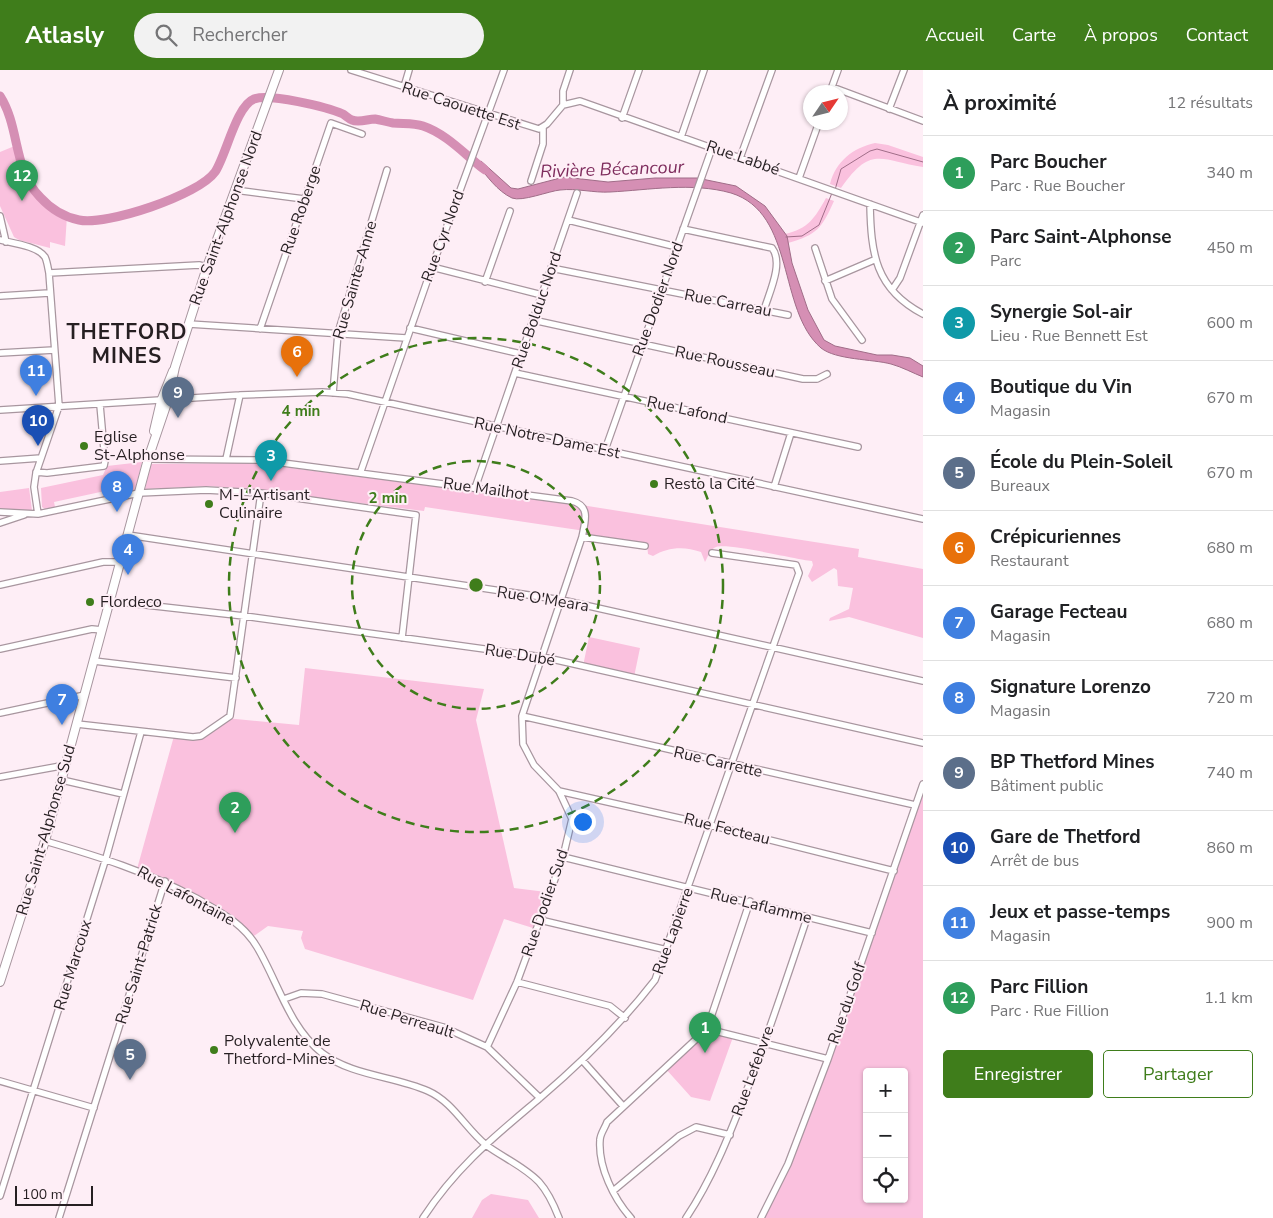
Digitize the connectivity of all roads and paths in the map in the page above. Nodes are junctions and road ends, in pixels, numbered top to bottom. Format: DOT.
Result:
graph roads {
  1 [pos="279,70"];
  2 [pos="351,70"];
  3 [pos="409,70"];
  4 [pos="504,70"];
  5 [pos="570,70"];
  6 [pos="639,70"];
  7 [pos="704,70"];
  8 [pos="772,70"];
  9 [pos="838,70"];
  10 [pos="904,70"];
  11 [pos="833,85"];
  12 [pos="404,87"];
  13 [pos="848,96"];
  14 [pos="563,105"];
  15 [pos="889,109"];
  16 [pos="489,114"];
  17 [pos="622,118"];
  18 [pos="923,121"];
  19 [pos="543,127"];
  20 [pos="816,130"];
  21 [pos="362,134"];
  22 [pos="681,137"];
  23 [pos="712,148"];
  24 [pos="740,158"];
  25 [pos="387,170"];
  26 [pos="799,178"];
  27 [pos="531,180"];
  28 [pos="235,190"];
  29 [pos="577,193"];
  30 [pos="304,199"];
  31 [pos="870,204"];
  32 [pos="510,211"];
  33 [pos="923,215"];
  34 [pos="0,216"];
  35 [pos="568,220"];
  36 [pos="922,223"];
  37 [pos="683,229"];
  38 [pos="3,241"];
  39 [pos="677,247"];
  40 [pos="815,248"];
  41 [pos="874,260"];
  42 [pos="208,267"];
  43 [pos="432,267"];
  44 [pos="551,268"];
  45 [pos="48,273"];
  46 [pos="825,281"];
  47 [pos="485,282"];
  48 [pos="892,290"];
  49 [pos="661,291"];
  50 [pos="49,293"];
  51 [pos="542,295"];
  52 [pos="0,296"];
  53 [pos="764,310"];
  54 [pos="923,314"];
  55 [pos="788,315"];
  56 [pos="533,320"];
  57 [pos="189,324"];
  58 [pos="410,328"];
  59 [pos="260,329"];
  60 [pos="338,334"];
  61 [pos="406,338"];
  62 [pos="862,340"];
  63 [pos="642,344"];
  64 [pos="54,350"];
  65 [pos="0,353"];
  66 [pos="521,354"];
  67 [pos="515,373"];
  68 [pos="827,374"];
  69 [pos="332,392"];
  70 [pos="240,395"];
  71 [pos="624,397"];
  72 [pos="164,400"];
  73 [pos="384,403"];
  74 [pos="100,405"];
  75 [pos="59,406"];
  76 [pos="0,410"];
  77 [pos="496,426"];
  78 [pos="791,433"];
  79 [pos="858,447"];
  80 [pos="605,450"];
  81 [pos="41,458"];
  82 [pos="226,458"];
  83 [pos="148,460"];
  84 [pos="0,461"];
  85 [pos="361,471"];
  86 [pos="36,472"];
  87 [pos="774,487"];
  88 [pos="475,488"];
  89 [pos="139,493"];
  90 [pos="261,493"];
  91 [pos="0,512"];
  92 [pos="38,514"];
  93 [pos="25,515"];
  94 [pos="923,518"];
  95 [pos="0,523"];
  96 [pos="128,535"];
  97 [pos="582,537"];
  98 [pos="645,546"];
  99 [pos="712,553"];
  100 [pos="253,555"];
  101 [pos="120,562"];
  102 [pos="409,579"];
  103 [pos="0,585"];
  104 [pos="562,600"];
  105 [pos="110,601"];
  106 [pos="244,616"];
  107 [pos="102,630"];
  108 [pos="402,638"];
  109 [pos="772,648"];
  110 [pos="0,649"];
  111 [pos="543,657"];
  112 [pos="94,660"];
  113 [pos="236,678"];
  114 [pos="923,681"];
  115 [pos="84,695"];
  116 [pos="752,704"];
  117 [pos="0,713"];
  118 [pos="522,716"];
  119 [pos="77,724"];
  120 [pos="141,732"];
  121 [pos="923,743"];
  122 [pos="66,765"];
  123 [pos="730,765"];
  124 [pos="0,777"];
  125 [pos="62,780"];
  126 [pos="923,784"];
  127 [pos="559,791"];
  128 [pos="123,794"];
  129 [pos="915,806"];
  130 [pos="710,825"];
  131 [pos="45,841"];
  132 [pos="563,857"];
  133 [pos="106,858"];
  134 [pos="894,871"];
  135 [pos="165,882"];
  136 [pos="688,888"];
  137 [pos="750,901"];
  138 [pos="807,918"];
  139 [pos="540,920"];
  140 [pos="872,933"];
  141 [pos="667,950"];
  142 [pos="0,982"];
  143 [pos="518,982"];
  144 [pos="284,999"];
  145 [pos="626,1018"];
  146 [pos="707,1029"];
  147 [pos="764,1044"];
  148 [pos="487,1047"];
  149 [pos="828,1059"];
  150 [pos="582,1060"];
  151 [pos="0,1081"];
  152 [pos="33,1090"];
  153 [pos="540,1098"];
  154 [pos="623,1106"];
  155 [pos="94,1108"];
  156 [pos="730,1134"];
  157 [pos="485,1144"];
  158 [pos="613,1191"];
  159 [pos="0,1196"];
  160 [pos="60,1218"];
  161 [pos="423,1218"];
  162 [pos="558,1218"];
  163 [pos="631,1218"];
  164 [pos="686,1218"];
  165 [pos="761,1218"];
  1 -- 28 [label="main road, Rue Saint-Alphonse Nord"];
  2 -- 12 [label="street, Rue Caouette Est"];
  3 -- 12 [label="street"];
  4 -- 16 [label="street, Rue Cyr Nord"];
  5 -- 14 [label="street"];
  6 -- 17 [label="street"];
  7 -- 22 [label="street"];
  8 -- 24 [label="street"];
  9 -- 11 [label="street"];
  10 -- 15 [label="street"];
  12 -- 16 [label="street, Rue Caouette Est"];
  13 -- 15 [label="street"];
  14 -- 17 [label="street, Rue Labbé"];
  14 -- 19 [label="street"];
  15 -- 18 [label="street"];
  16 -- 19 [label="street, Rue Caouette Est"];
  16 -- 43 [label="street, Rue Cyr Nord"];
  17 -- 22 [label="street, Rue Labbé"];
  19 -- 27 [label="street"];
  20 -- 26 [label="street"];
  21 -- 30 [label="street, Rue Roberge"];
  22 -- 23 [label="street, Rue Labbé"];
  23 -- 24 [label="street, Rue Labbé"];
  23 -- 37 [label="street, Rue Dodier Nord"];
  24 -- 26 [label="street, Rue Labbé"];
  25 -- 60 [label="street, Rue Sainte-Anne"];
  26 -- 31 [label="street, Rue Labbé"];
  28 -- 30 [label="street"];
  28 -- 42 [label="main road, Rue Saint-Alphonse Nord"];
  29 -- 35 [label="street, Rue Bolduc Nord"];
  30 -- 59 [label="street, Rue Roberge"];
  31 -- 36 [label="street, Rue Labbé"];
  31 -- 41 [label="street"];
  32 -- 47 [label="street"];
  33 -- 36 [label="street"];
  34 -- 38 [label="street"];
  35 -- 39 [label="street"];
  35 -- 44 [label="street, Rue Bolduc Nord"];
  36 -- 48 [label="street"];
  37 -- 39 [label="street, Rue Dodier Nord"];
  37 -- 53 [label="street"];
  38 -- 45 [label="street"];
  39 -- 49 [label="street, Rue Dodier Nord"];
  40 -- 46 [label="street"];
  41 -- 46 [label="street"];
  41 -- 48 [label="street"];
  42 -- 45 [label="street"];
  42 -- 57 [label="main road, Rue Saint-Alphonse Nord"];
  43 -- 47 [label="street"];
  43 -- 58 [label="street, Rue Cyr Nord"];
  44 -- 49 [label="street, Rue Carreau"];
  44 -- 51 [label="street, Rue Bolduc Nord"];
  45 -- 50 [label="street"];
  46 -- 62 [label="street"];
  47 -- 51 [label="street"];
  48 -- 54 [label="street"];
  49 -- 53 [label="street, Rue Carreau"];
  49 -- 63 [label="street, Rue Dodier Nord"];
  50 -- 52 [label="street"];
  50 -- 64 [label="street"];
  51 -- 56 [label="street, Rue Bolduc Nord"];
  53 -- 55 [label="street, Rue Carreau"];
  56 -- 63 [label="street, Rue Rousseau"];
  56 -- 66 [label="street, Rue Bolduc Nord"];
  57 -- 59 [label="street"];
  57 -- 72 [label="main road, Rue Saint-Alphonse Nord"];
  58 -- 61 [label="street, Rue Cyr Nord"];
  58 -- 66 [label="street"];
  59 -- 60 [label="street"];
  60 -- 61 [label="street"];
  60 -- 69 [label="street, Rue Sainte-Anne"];
  61 -- 73 [label="street, Rue Cyr Nord"];
  63 -- 68 [label="street, Rue Rousseau"];
  63 -- 71 [label="street, Rue Dodier Nord"];
  64 -- 65 [label="street"];
  64 -- 75 [label="street"];
  66 -- 67 [label="street, Rue Bolduc Nord"];
  67 -- 71 [label="street, Rue Lafond"];
  67 -- 77 [label="street, Rue Bolduc Nord"];
  69 -- 70 [label="street, Rue Notre-Dame Est"];
  69 -- 73 [label="street, Rue Notre-Dame Est"];
  70 -- 72 [label="street, Rue Notre-Dame Est"];
  70 -- 82 [label="street"];
  71 -- 78 [label="street, Rue Lafond"];
  71 -- 80 [label="street, Rue Dodier Nord"];
  72 -- 74 [label="street, Rue Notre-Dame Est"];
  72 -- 83 [label="main road, Rue Saint-Alphonse Sud"];
  73 -- 77 [label="street, Rue Notre-Dame Est"];
  73 -- 85 [label="street, Rue Cyr Nord"];
  74 -- 75 [label="street, Rue Notre-Dame Est"];
  74 -- 86 [label="street"];
  75 -- 76 [label="street, Rue Notre-Dame Est"];
  75 -- 81 [label="street"];
  77 -- 80 [label="street, Rue Notre-Dame Est"];
  77 -- 88 [label="street, Rue Bolduc Nord"];
  78 -- 79 [label="street, Rue Lafond"];
  78 -- 87 [label="street"];
  80 -- 87 [label="street, Rue Notre-Dame Est"];
  81 -- 84 [label="street"];
  81 -- 86 [label="street"];
  82 -- 83 [label="street, Rue Mailhot"];
  82 -- 85 [label="street, Rue Mailhot"];
  83 -- 89 [label="main road, Rue Saint-Alphonse Sud"];
  85 -- 88 [label="street, Rue Mailhot"];
  86 -- 92 [label="street"];
  87 -- 94 [label="street, Rue Notre-Dame Est"];
  88 -- 97 [label="street, Rue Mailhot"];
  89 -- 90 [label="street"];
  89 -- 92 [label="street"];
  89 -- 96 [label="main road, Rue Saint-Alphonse Sud"];
  90 -- 100 [label="street"];
  90 -- 102 [label="street"];
  91 -- 93 [label="street"];
  92 -- 93 [label="street"];
  93 -- 95 [label="street"];
  96 -- 100 [label="street, Rue O'Meara"];
  96 -- 101 [label="main road, Rue Saint-Alphonse Sud"];
  97 -- 98 [label="street"];
  97 -- 104 [label="street, Rue Dodier Sud"];
  99 -- 109 [label="street, Rue Lapierre"];
  100 -- 102 [label="street, Rue O'Meara"];
  100 -- 106 [label="street"];
  101 -- 103 [label="street"];
  101 -- 105 [label="main road, Rue Saint-Alphonse Sud"];
  102 -- 104 [label="street, Rue O'Meara"];
  102 -- 108 [label="street"];
  104 -- 109 [label="street, Rue O'Meara"];
  104 -- 111 [label="street, Rue Dodier Sud"];
  105 -- 106 [label="street, Rue Dubé"];
  105 -- 107 [label="main road, Rue Saint-Alphonse Sud"];
  106 -- 108 [label="street, Rue Dubé"];
  106 -- 113 [label="street"];
  107 -- 110 [label="street"];
  107 -- 112 [label="main road, Rue Saint-Alphonse Sud"];
  108 -- 111 [label="street, Rue Dubé"];
  109 -- 114 [label="street, Rue O'Meara"];
  109 -- 116 [label="street, Rue Lapierre"];
  111 -- 116 [label="street, Rue Dubé"];
  111 -- 118 [label="street, Rue Dodier Sud"];
  112 -- 113 [label="street"];
  112 -- 115 [label="main road, Rue Saint-Alphonse Sud"];
  113 -- 120 [label="street"];
  115 -- 117 [label="street"];
  115 -- 119 [label="main road, Rue Saint-Alphonse Sud"];
  116 -- 121 [label="street, Rue Dubé"];
  116 -- 123 [label="street, Rue Lapierre"];
  118 -- 123 [label="street, Rue Carrette"];
  118 -- 127 [label="street, Rue Dodier Sud"];
  119 -- 120 [label="street"];
  119 -- 122 [label="main road, Rue Saint-Alphonse Sud"];
  120 -- 128 [label="street, Rue Marcoux"];
  122 -- 124 [label="street"];
  122 -- 125 [label="main road, Rue Saint-Alphonse Sud"];
  123 -- 129 [label="street, Rue Carrette"];
  123 -- 130 [label="street, Rue Lapierre"];
  125 -- 128 [label="street"];
  125 -- 131 [label="main road, Rue Saint-Alphonse Sud"];
  126 -- 129 [label="street, Rue du Golf"];
  127 -- 130 [label="street, Rue Fecteau"];
  127 -- 132 [label="street, Rue Dodier Sud"];
  128 -- 133 [label="street, Rue Marcoux"];
  129 -- 134 [label="street, Rue du Golf"];
  130 -- 134 [label="street, Rue Fecteau"];
  130 -- 136 [label="street, Rue Lapierre"];
  131 -- 133 [label="street, Rue Lafontaine"];
  131 -- 142 [label="main road, Rue Saint-Alphonse Sud"];
  132 -- 136 [label="street, Rue Laflamme"];
  132 -- 139 [label="street, Rue Dodier Sud"];
  133 -- 135 [label="street, Rue Lafontaine"];
  133 -- 152 [label="street, Rue Marcoux"];
  134 -- 140 [label="street, Rue du Golf"];
  135 -- 144 [label="street, Rue Lafontaine"];
  135 -- 155 [label="street, Rue Saint-Patrick"];
  136 -- 137 [label="street, Rue Laflamme"];
  136 -- 141 [label="street, Rue Lapierre"];
  137 -- 138 [label="street, Rue Laflamme"];
  137 -- 146 [label="street"];
  138 -- 140 [label="street, Rue Laflamme"];
  138 -- 147 [label="street, Rue Lefebvre"];
  139 -- 141 [label="street"];
  139 -- 143 [label="street, Rue Dodier Sud"];
  140 -- 149 [label="street, Rue du Golf"];
  141 -- 145 [label="street, Rue Lapierre"];
  143 -- 145 [label="street"];
  143 -- 148 [label="street, Rue Dodier Sud"];
  144 -- 148 [label="street, Rue Perreault"];
  144 -- 157 [label="street, Rue Lafontaine"];
  145 -- 150 [label="street, Rue Lapierre"];
  146 -- 147 [label="street"];
  146 -- 154 [label="street"];
  147 -- 149 [label="street"];
  147 -- 156 [label="street, Rue Lefebvre"];
  148 -- 153 [label="street, Rue Perreault"];
  149 -- 165 [label="street, Rue du Golf"];
  150 -- 153 [label="street, Rue Lapierre"];
  150 -- 154 [label="street"];
  151 -- 152 [label="street"];
  152 -- 155 [label="street"];
  152 -- 159 [label="street, Rue Marcoux"];
  153 -- 157 [label="street, Rue Lapierre"];
  154 -- 158 [label="street"];
  155 -- 160 [label="street, Rue Saint-Patrick"];
  156 -- 158 [label="street"];
  156 -- 164 [label="street, Rue Lefebvre"];
  157 -- 161 [label="street, Rue Lapierre"];
  157 -- 162 [label="street, Rue Lafontaine"];
  158 -- 163 [label="street"];
}
